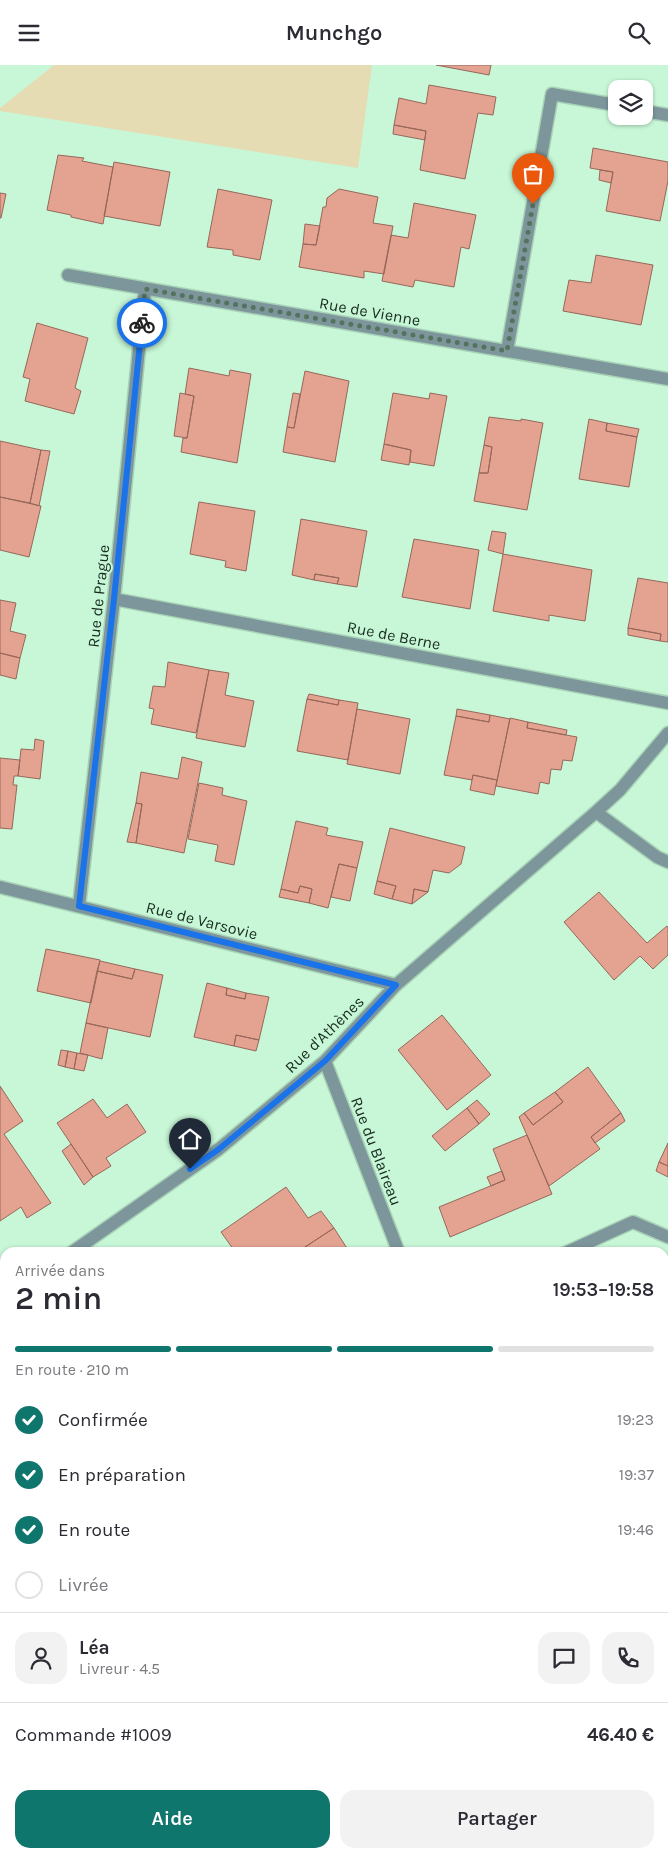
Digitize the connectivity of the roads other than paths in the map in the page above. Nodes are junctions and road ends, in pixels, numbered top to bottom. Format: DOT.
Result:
graph roads {
  1 [pos="608,104"];
  2 [pos="653,112"];
  3 [pos="668,115"];
  4 [pos="68,275"];
  5 [pos="145,289"];
  6 [pos="507,351"];
  7 [pos="668,379"];
  8 [pos="114,599"];
  9 [pos="668,703"];
  10 [pos="668,733"];
  11 [pos="596,812"];
  12 [pos="668,862"];
  13 [pos="0,887"];
  14 [pos="79,906"];
  15 [pos="396,985"];
  16 [pos="325,1061"];
  17 [pos="668,1237"];
  18 [pos="80,1247"];
  19 [pos="398,1247"];
  20 [pos="578,1247"];
  1 -- 6 [label="street"];
  2 -- 3 [label="street"];
  4 -- 5 [label="street, Rue de Vienne"];
  5 -- 6 [label="street, Rue de Vienne"];
  5 -- 8 [label="street, Rue de Prague"];
  6 -- 7 [label="street, Rue de Vienne"];
  8 -- 9 [label="street, Rue de Berne"];
  8 -- 14 [label="street, Rue de Prague"];
  10 -- 11 [label="street, Rue d'Athènes"];
  11 -- 12 [label="street"];
  11 -- 15 [label="street, Rue d'Athènes"];
  13 -- 14 [label="street, Rue de Varsovie"];
  14 -- 15 [label="street, Rue de Varsovie"];
  15 -- 16 [label="street, Rue d'Athènes"];
  16 -- 18 [label="street, Rue d'Athènes"];
  16 -- 19 [label="street, Rue du Blaireau"];
  17 -- 20 [label="street"];
}
